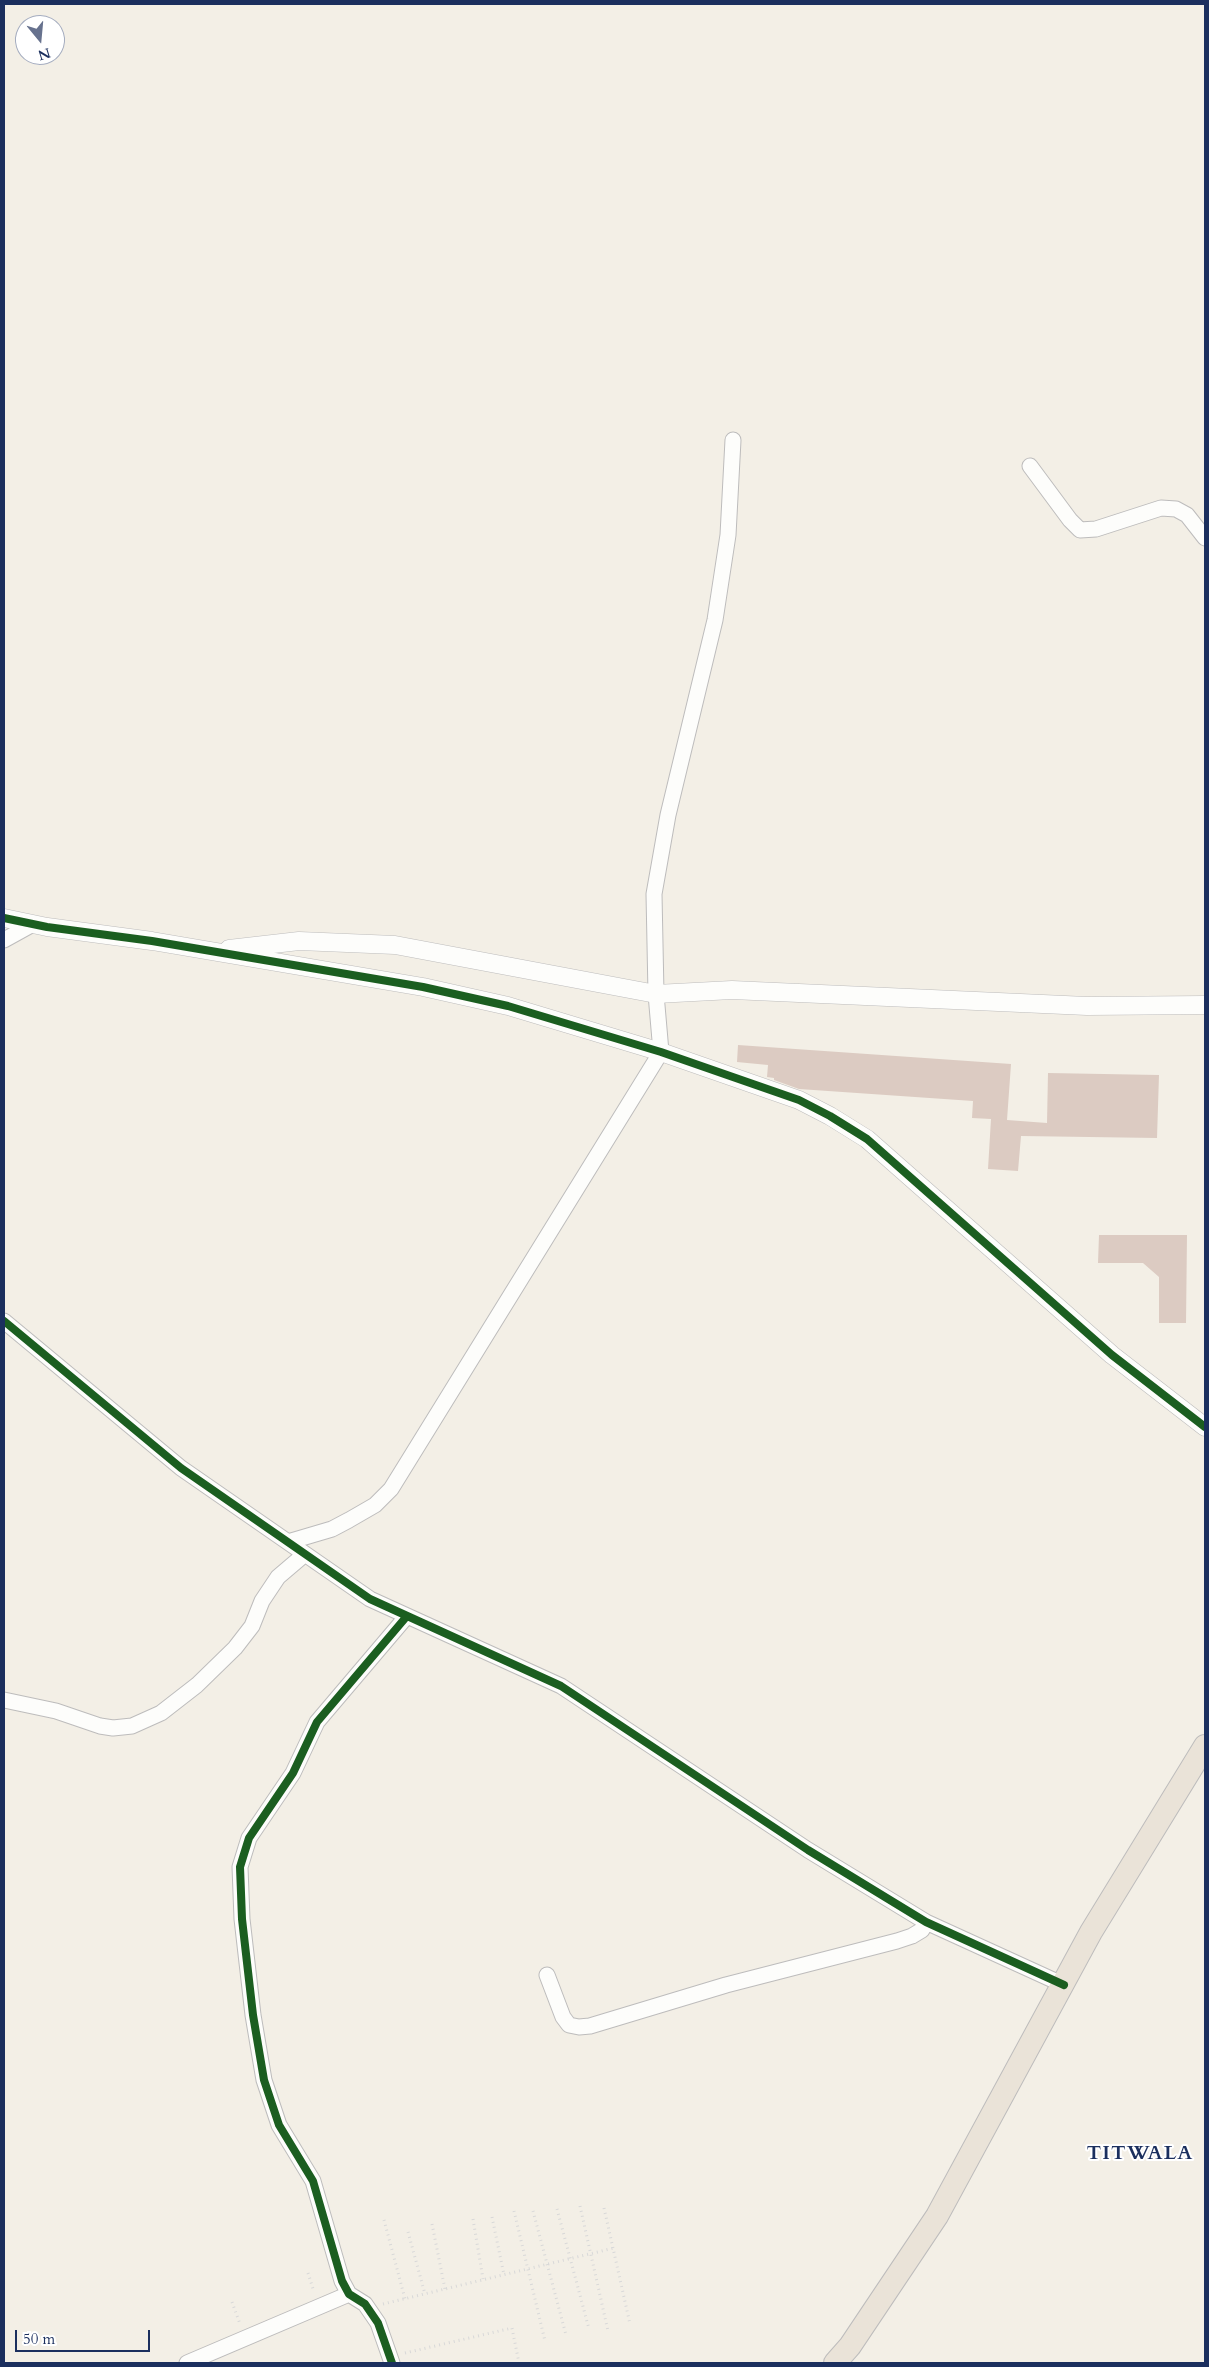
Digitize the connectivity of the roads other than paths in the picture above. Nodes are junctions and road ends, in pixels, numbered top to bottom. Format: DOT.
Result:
graph roads {
  1 [pos="732,440"];
  2 [pos="1030,466"];
  3 [pos="1205,538"];
  4 [pos="4,918"];
  5 [pos="33,924"];
  6 [pos="4,940"];
  7 [pos="209,952"];
  8 [pos="656,994"];
  9 [pos="1205,1005"];
  10 [pos="661,1052"];
  11 [pos="4,1321"];
  12 [pos="1205,1427"];
  13 [pos="288,1542"];
  14 [pos="305,1554"];
  15 [pos="407,1616"];
  16 [pos="4,1700"];
  17 [pos="1205,1746"];
  18 [pos="926,1922"];
  19 [pos="547,1975"];
  20 [pos="1064,1985"];
  21 [pos="349,2294"];
  22 [pos="391,2360"];
  23 [pos="188,2363"];
  24 [pos="835,2363"];
  1 -- 8 [label="street"];
  2 -- 3 [label="street"];
  4 -- 5 [label="street"];
  5 -- 6 [label="street"];
  5 -- 7 [label="street"];
  7 -- 8 [label="street"];
  7 -- 10 [label="street"];
  8 -- 9 [label="street"];
  8 -- 10 [label="street"];
  10 -- 12 [label="street"];
  10 -- 13 [label="street"];
  11 -- 13 [label="street"];
  13 -- 14 [label="street"];
  14 -- 15 [label="street"];
  14 -- 16 [label="street"];
  15 -- 18 [label="street"];
  15 -- 21 [label="street"];
  17 -- 20 [label="main road"];
  18 -- 19 [label="street"];
  18 -- 20 [label="street"];
  20 -- 24 [label="main road"];
  21 -- 22 [label="street"];
  21 -- 23 [label="street"];
}
